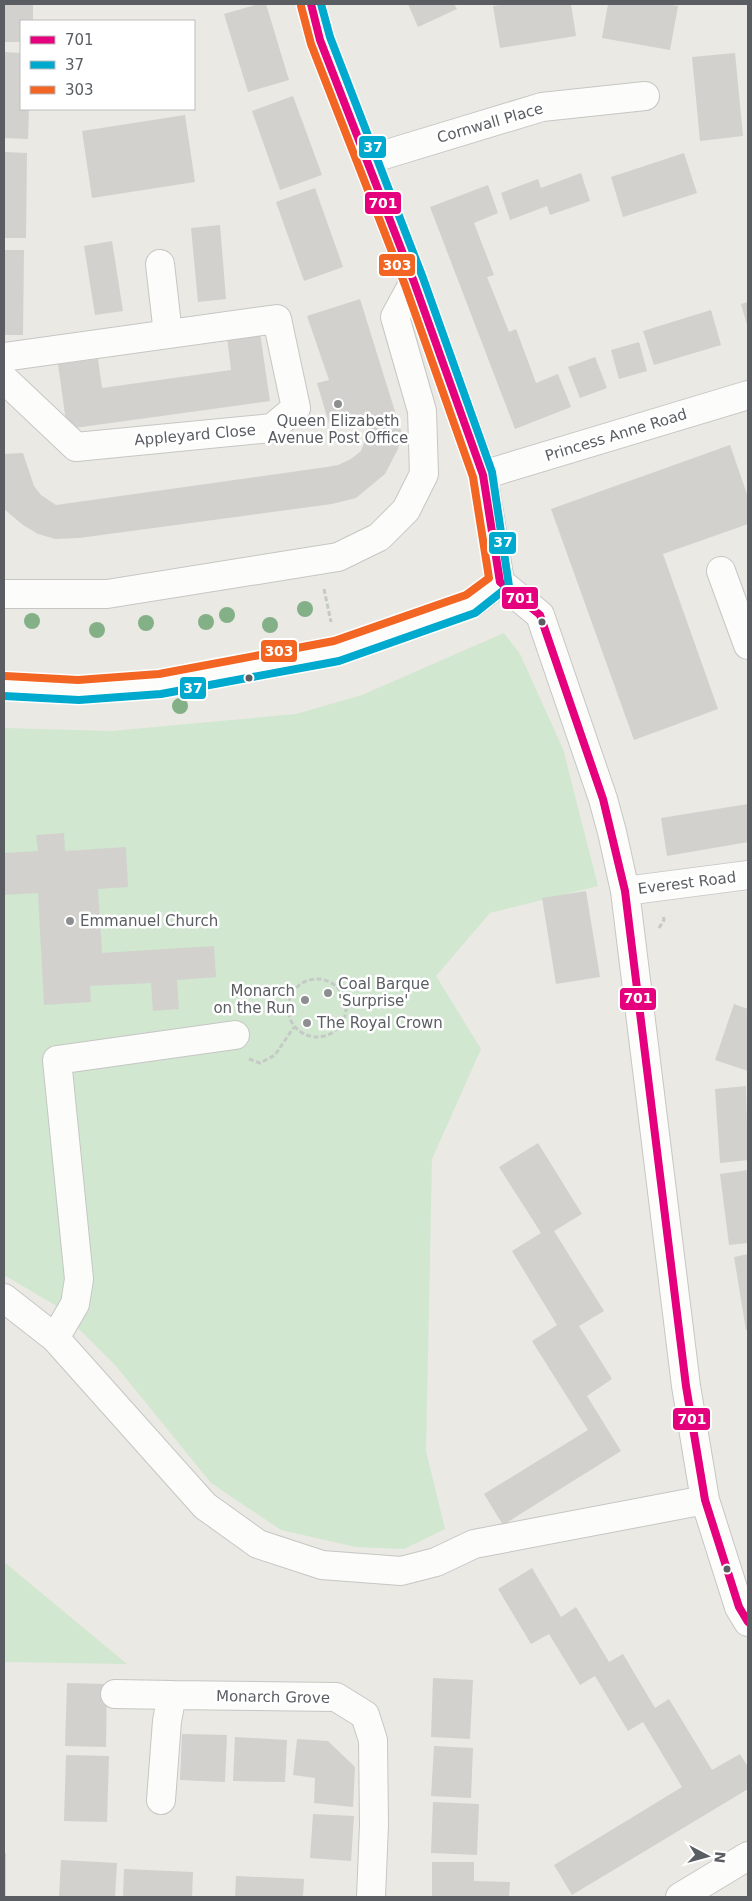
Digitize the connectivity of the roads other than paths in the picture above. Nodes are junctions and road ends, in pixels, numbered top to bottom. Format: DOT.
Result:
graph roads {
  1 [pos="311,4"];
  2 [pos="645,96"];
  3 [pos="367,160"];
  4 [pos="160,264"];
  5 [pos="414,282"];
  6 [pos="168,334"];
  7 [pos="4,357"];
  8 [pos="4,379"];
  9 [pos="748,395"];
  10 [pos="483,475"];
  11 [pos="722,571"];
  12 [pos="500,582"];
  13 [pos="4,594"];
  14 [pos="748,645"];
  15 [pos="4,686"];
  16 [pos="748,874"];
  17 [pos="625,891"];
  18 [pos="235,1035"];
  19 [pos="4,1298"];
  20 [pos="55,1338"];
  21 [pos="705,1500"];
  22 [pos="748,1622"];
  23 [pos="115,1694"];
  24 [pos="172,1695"];
  25 [pos="161,1800"];
  26 [pos="748,1856"];
  27 [pos="372,1897"];
  28 [pos="680,1897"];
  1 -- 3 [label="street"];
  2 -- 3 [label="street, Cornwall Place"];
  3 -- 5 [label="street"];
  4 -- 6 [label="street"];
  5 -- 10 [label="street"];
  5 -- 13 [label="street"];
  6 -- 7 [label="street, Appleyard Close"];
  6 -- 8 [label="street, Appleyard Close"];
  9 -- 10 [label="street, Princess Anne Road"];
  10 -- 12 [label="street"];
  11 -- 14 [label="street"];
  12 -- 15 [label="street"];
  12 -- 17 [label="street"];
  16 -- 17 [label="street, Everest Road"];
  17 -- 21 [label="street"];
  18 -- 20 [label="street"];
  19 -- 20 [label="street"];
  20 -- 21 [label="street"];
  21 -- 22 [label="street"];
  23 -- 24 [label="street, Monarch Grove"];
  24 -- 25 [label="street"];
  24 -- 27 [label="street, Monarch Grove"];
  26 -- 28 [label="street"];
}
